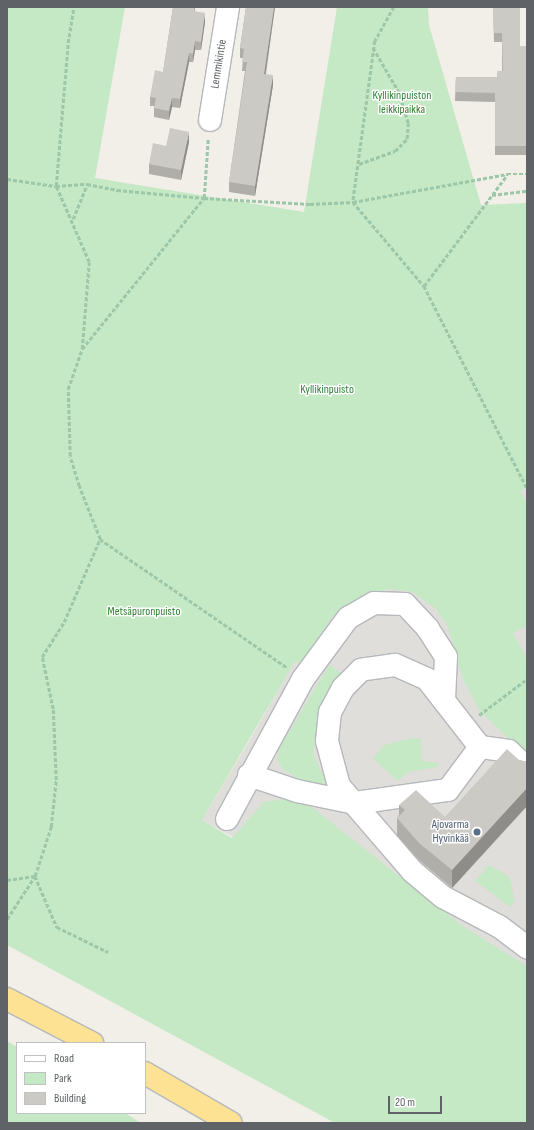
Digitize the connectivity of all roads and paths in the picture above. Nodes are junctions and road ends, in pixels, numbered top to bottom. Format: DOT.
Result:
graph roads {
  1 [pos="74,7"];
  2 [pos="228,7"];
  3 [pos="394,7"];
  4 [pos="374,50"];
  5 [pos="210,120"];
  6 [pos="359,164"];
  7 [pos="507,174"];
  8 [pos="527,174"];
  9 [pos="7,178"];
  10 [pos="87,184"];
  11 [pos="56,186"];
  12 [pos="527,191"];
  13 [pos="492,196"];
  14 [pos="204,198"];
  15 [pos="354,202"];
  16 [pos="73,220"];
  17 [pos="424,286"];
  18 [pos="82,350"];
  19 [pos="527,488"];
  20 [pos="100,539"];
  21 [pos="303,679"];
  22 [pos="527,679"];
  23 [pos="444,700"];
  24 [pos="464,726"];
  25 [pos="480,747"];
  26 [pos="527,768"];
  27 [pos="249,775"];
  28 [pos="354,803"];
  29 [pos="227,819"];
  30 [pos="35,876"];
  31 [pos="7,880"];
  32 [pos="7,919"];
  33 [pos="527,947"];
  34 [pos="108,952"];
  35 [pos="7,999"];
  36 [pos="90,1042"];
  37 [pos="146,1074"];
  38 [pos="231,1123"];
  1 -- 11 [label="path"];
  2 -- 5 [label="street, Lemmikintie"];
  3 -- 4 [label="path"];
  4 -- 6 [label="path"];
  4 -- 6 [label="path"];
  5 -- 14 [label="path"];
  6 -- 15 [label="path"];
  7 -- 8 [label="path"];
  7 -- 13 [label="path"];
  7 -- 15 [label="path"];
  9 -- 11 [label="path"];
  10 -- 11 [label="path"];
  10 -- 14 [label="path"];
  10 -- 16 [label="path"];
  11 -- 16 [label="path"];
  12 -- 13 [label="path"];
  13 -- 17 [label="path"];
  14 -- 15 [label="path"];
  14 -- 18 [label="path"];
  15 -- 17 [label="path"];
  16 -- 18 [label="path"];
  17 -- 19 [label="path"];
  18 -- 20 [label="path"];
  20 -- 21 [label="path"];
  20 -- 30 [label="path"];
  21 -- 23 [label="street"];
  21 -- 27 [label="street"];
  22 -- 24 [label="path"];
  23 -- 24 [label="street"];
  23 -- 28 [label="street"];
  24 -- 25 [label="street"];
  25 -- 26 [label="street"];
  25 -- 28 [label="street"];
  27 -- 28 [label="street"];
  27 -- 29 [label="street"];
  28 -- 33 [label="street"];
  30 -- 31 [label="path"];
  30 -- 32 [label="path"];
  30 -- 34 [label="path"];
  35 -- 36 [label="highway"];
  37 -- 38 [label="highway"];
}
